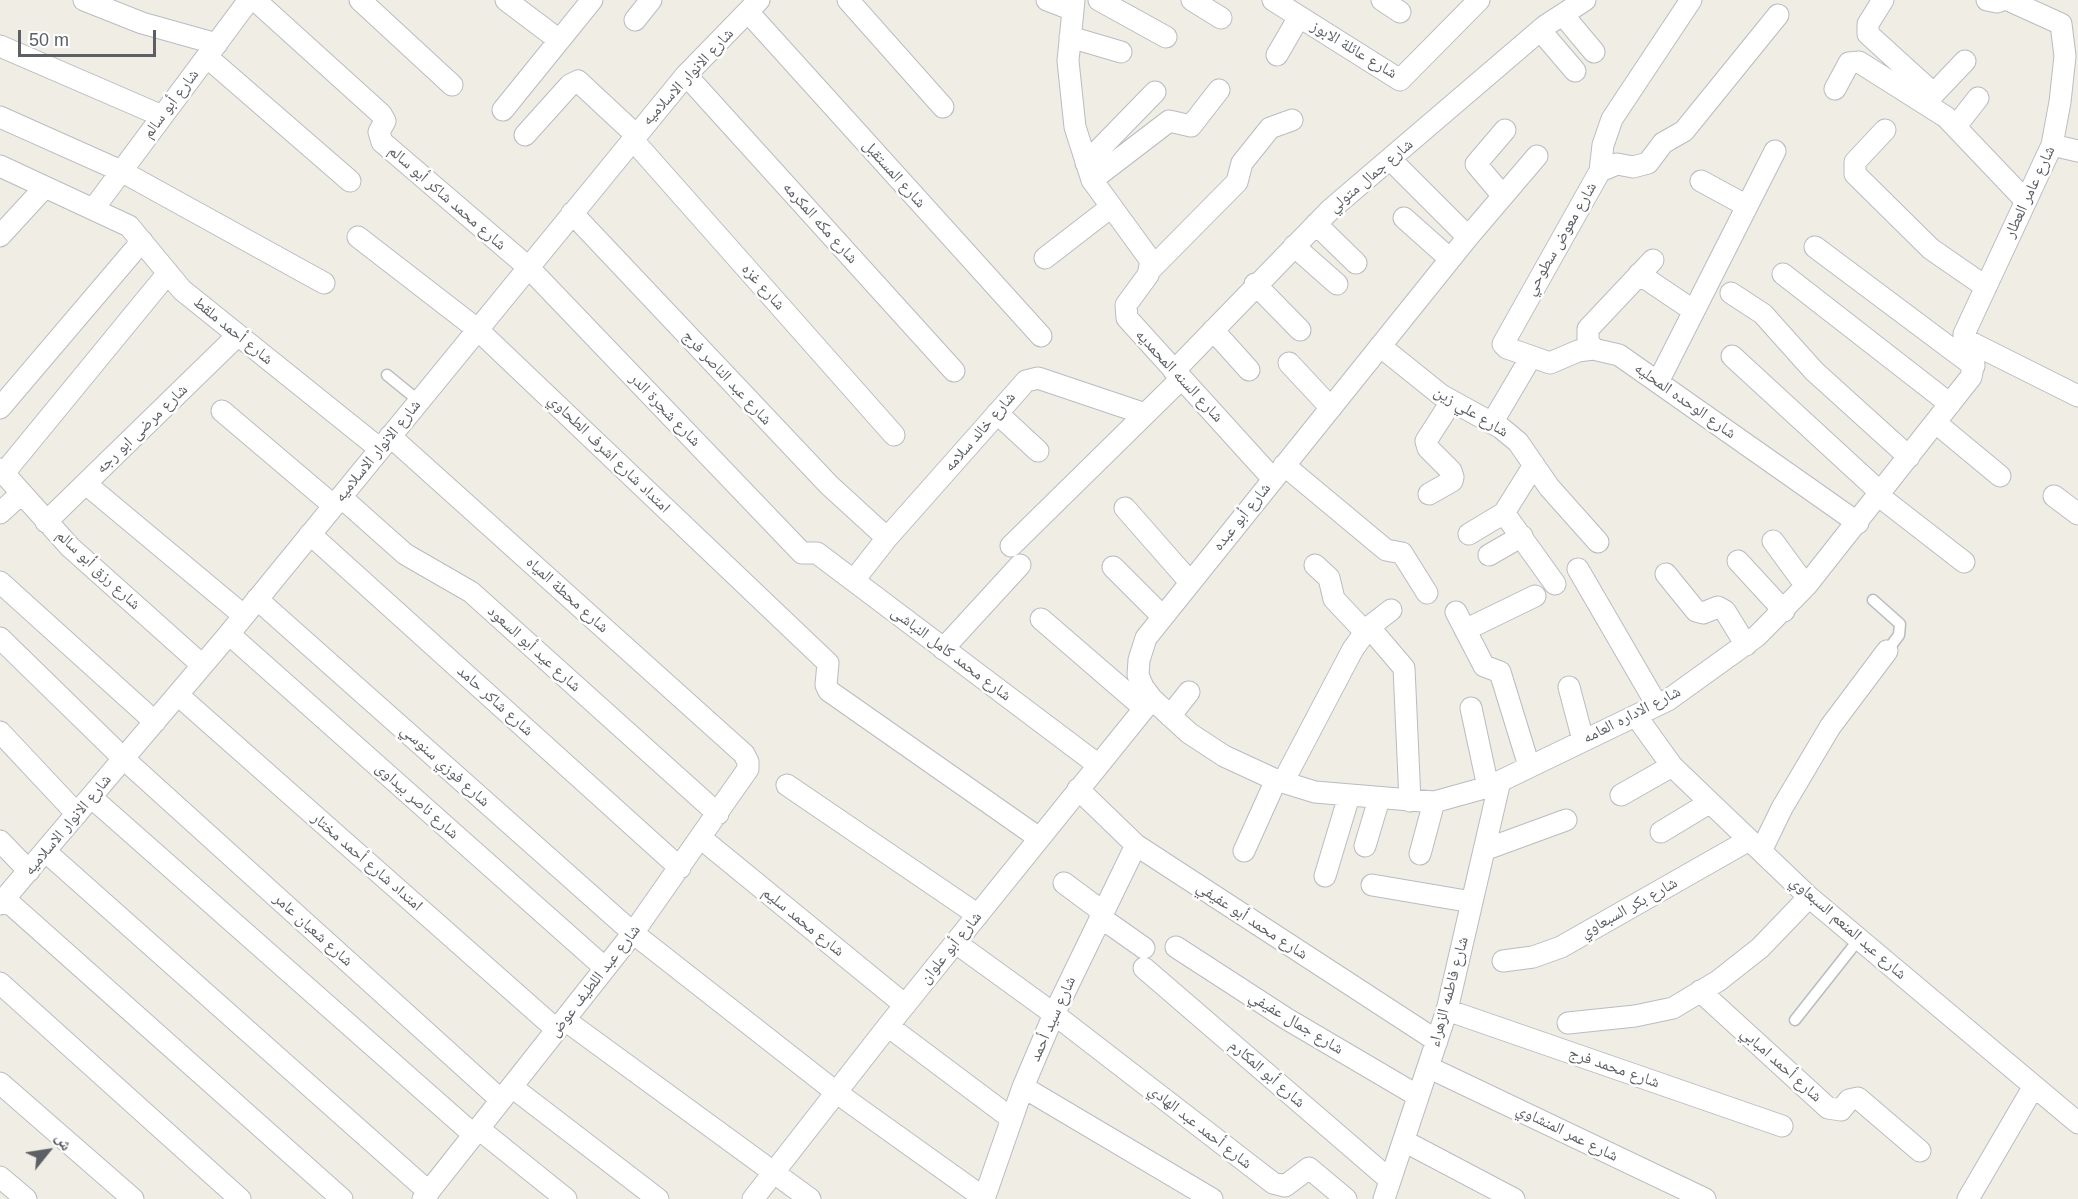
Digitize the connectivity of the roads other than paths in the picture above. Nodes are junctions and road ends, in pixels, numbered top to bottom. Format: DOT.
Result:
graph roads {
  1 [pos="84,0"];
  2 [pos="249,0"];
  3 [pos="255,0"];
  4 [pos="360,0"];
  5 [pos="506,0"];
  6 [pos="592,0"];
  7 [pos="651,0"];
  8 [pos="848,0"];
  9 [pos="1047,0"];
  10 [pos="1099,0"];
  11 [pos="1192,0"];
  12 [pos="1273,0"];
  13 [pos="1382,0"];
  14 [pos="1479,0"];
  15 [pos="1585,0"];
  16 [pos="1691,0"];
  17 [pos="1883,0"];
  18 [pos="1987,0"];
  19 [pos="2002,0"];
  20 [pos="2008,0"];
  21 [pos="1074,5"];
  22 [pos="753,6"];
  23 [pos="1400,12"];
  24 [pos="1563,15"];
  25 [pos="1779,15"];
  26 [pos="1299,17"];
  27 [pos="1221,18"];
  28 [pos="635,20"];
  29 [pos="2070,26"];
  30 [pos="1540,30"];
  31 [pos="1070,37"];
  32 [pos="1166,37"];
  33 [pos="559,40"];
  34 [pos="0,46"];
  35 [pos="212,50"];
  36 [pos="1120,52"];
  37 [pos="1594,52"];
  38 [pos="1277,55"];
  39 [pos="1965,61"];
  40 [pos="1575,71"];
  41 [pos="686,75"];
  42 [pos="452,85"];
  43 [pos="1834,89"];
  44 [pos="1219,90"];
  45 [pos="1155,93"];
  46 [pos="1978,98"];
  47 [pos="1929,99"];
  48 [pos="943,107"];
  49 [pos="503,110"];
  50 [pos="162,116"];
  51 [pos="0,117"];
  52 [pos="1292,120"];
  53 [pos="1956,126"];
  54 [pos="1505,130"];
  55 [pos="1885,130"];
  56 [pos="525,135"];
  57 [pos="634,137"];
  58 [pos="2052,146"];
  59 [pos="1775,151"];
  60 [pos="2078,151"];
  61 [pos="1537,156"];
  62 [pos="1390,159"];
  63 [pos="0,166"];
  64 [pos="121,171"];
  65 [pos="1600,171"];
  66 [pos="1089,172"];
  67 [pos="350,181"];
  68 [pos="1701,181"];
  69 [pos="45,188"];
  70 [pos="1503,196"];
  71 [pos="2026,201"];
  72 [pos="1747,206"];
  73 [pos="1111,207"];
  74 [pos="93,208"];
  75 [pos="572,213"];
  76 [pos="1404,218"];
  77 [pos="1316,224"];
  78 [pos="4,226"];
  79 [pos="358,237"];
  80 [pos="1468,237"];
  81 [pos="142,241"];
  82 [pos="1294,246"];
  83 [pos="1815,247"];
  84 [pos="1045,258"];
  85 [pos="1450,259"];
  86 [pos="1356,263"];
  87 [pos="528,267"];
  88 [pos="1150,270"];
  89 [pos="168,273"];
  90 [pos="1783,274"];
  91 [pos="324,283"];
  92 [pos="1255,284"];
  93 [pos="1336,284"];
  94 [pos="1986,287"];
  95 [pos="1731,294"];
  96 [pos="1694,311"];
  97 [pos="477,329"];
  98 [pos="1213,330"];
  99 [pos="1300,330"];
  100 [pos="237,336"];
  101 [pos="1041,336"];
  102 [pos="1964,339"];
  103 [pos="1380,346"];
  104 [pos="1593,349"];
  105 [pos="1732,356"];
  106 [pos="1531,357"];
  107 [pos="1289,363"];
  108 [pos="1975,367"];
  109 [pos="1250,370"];
  110 [pos="954,371"];
  111 [pos="387,375"];
  112 [pos="1177,375"];
  113 [pos="1658,382"];
  114 [pos="2078,396"];
  115 [pos="419,401"];
  116 [pos="1451,402"];
  117 [pos="1950,404"];
  118 [pos="0,408"];
  119 [pos="1331,408"];
  120 [pos="222,411"];
  121 [pos="997,413"];
  122 [pos="1145,414"];
  123 [pos="1492,423"];
  124 [pos="1935,423"];
  125 [pos="894,435"];
  126 [pos="385,443"];
  127 [pos="1038,451"];
  128 [pos="1909,457"];
  129 [pos="1534,465"];
  130 [pos="2,471"];
  131 [pos="1279,472"];
  132 [pos="2000,476"];
  133 [pos="86,484"];
  134 [pos="22,494"];
  135 [pos="1429,494"];
  136 [pos="1880,495"];
  137 [pos="2054,496"];
  138 [pos="337,501"];
  139 [pos="1125,508"];
  140 [pos="0,513"];
  141 [pos="1504,513"];
  142 [pos="2078,514"];
  143 [pos="46,522"];
  144 [pos="1858,523"];
  145 [pos="310,534"];
  146 [pos="1470,534"];
  147 [pos="1522,536"];
  148 [pos="887,538"];
  149 [pos="1598,542"];
  150 [pos="1773,542"];
  151 [pos="802,553"];
  152 [pos="1489,555"];
  153 [pos="1738,561"];
  154 [pos="1964,562"];
  155 [pos="1315,565"];
  156 [pos="1113,567"];
  157 [pos="1578,569"];
  158 [pos="1666,574"];
  159 [pos="854,580"];
  160 [pos="0,582"];
  161 [pos="1190,582"];
  162 [pos="1556,584"];
  163 [pos="1806,586"];
  164 [pos="1426,593"];
  165 [pos="1535,596"];
  166 [pos="257,599"];
  167 [pos="1874,600"];
  168 [pos="1391,610"];
  169 [pos="1784,611"];
  170 [pos="243,615"];
  171 [pos="1163,616"];
  172 [pos="1041,620"];
  173 [pos="1367,630"];
  174 [pos="229,634"];
  175 [pos="0,638"];
  176 [pos="1746,645"];
  177 [pos="943,649"];
  178 [pos="1887,651"];
  179 [pos="202,665"];
  180 [pos="1569,687"];
  181 [pos="1189,692"];
  182 [pos="178,695"];
  183 [pos="1148,704"];
  184 [pos="1657,705"];
  185 [pos="1471,708"];
  186 [pos="1170,716"];
  187 [pos="1636,716"];
  188 [pos="154,722"];
  189 [pos="0,732"];
  190 [pos="1583,741"];
  191 [pos="744,754"];
  192 [pos="124,759"];
  193 [pos="1097,764"];
  194 [pos="1529,766"];
  195 [pos="1672,766"];
  196 [pos="1280,781"];
  197 [pos="1494,784"];
  198 [pos="787,785"];
  199 [pos="1078,789"];
  200 [pos="1621,795"];
  201 [pos="1349,796"];
  202 [pos="91,797"];
  203 [pos="1379,799"];
  204 [pos="1410,801"];
  205 [pos="1434,802"];
  206 [pos="1709,803"];
  207 [pos="77,814"];
  208 [pos="718,814"];
  209 [pos="1566,820"];
  210 [pos="1661,832"];
  211 [pos="1039,838"];
  212 [pos="702,839"];
  213 [pos="0,842"];
  214 [pos="1136,845"];
  215 [pos="1365,846"];
  216 [pos="1755,846"];
  217 [pos="1244,850"];
  218 [pos="1484,850"];
  219 [pos="45,851"];
  220 [pos="1420,855"];
  221 [pos="680,868"];
  222 [pos="29,871"];
  223 [pos="1325,876"];
  224 [pos="1064,882"];
  225 [pos="1372,885"];
  226 [pos="1809,897"];
  227 [pos="2,901"];
  228 [pos="1472,902"];
  229 [pos="978,915"];
  230 [pos="1102,915"];
  231 [pos="633,933"];
  232 [pos="1859,939"];
  233 [pos="956,943"];
  234 [pos="1176,948"];
  235 [pos="1503,961"];
  236 [pos="605,968"];
  237 [pos="0,983"];
  238 [pos="1700,992"];
  239 [pos="905,1005"];
  240 [pos="1447,1010"];
  241 [pos="1054,1014"];
  242 [pos="1795,1020"];
  243 [pos="1568,1023"];
  244 [pos="561,1025"];
  245 [pos="888,1026"];
  246 [pos="1437,1041"];
  247 [pos="1428,1066"];
  248 [pos="0,1083"];
  249 [pos="2034,1086"];
  250 [pos="1023,1087"];
  251 [pos="837,1093"];
  252 [pos="507,1094"];
  253 [pos="1418,1096"];
  254 [pos="1012,1119"];
  255 [pos="2078,1123"];
  256 [pos="1782,1126"];
  257 [pos="476,1132"];
  258 [pos="1404,1141"];
  259 [pos="1920,1151"];
  260 [pos="774,1173"];
  261 [pos="0,1177"];
  262 [pos="1387,1189"];
  263 [pos="426,1197"];
  264 [pos="991,1197"];
  265 [pos="26,1199"];
  266 [pos="132,1199"];
  267 [pos="240,1199"];
  268 [pos="342,1199"];
  269 [pos="566,1199"];
  270 [pos="658,1199"];
  271 [pos="753,1199"];
  272 [pos="810,1199"];
  273 [pos="1212,1199"];
  274 [pos="1346,1199"];
  275 [pos="1514,1199"];
  276 [pos="1705,1199"];
  277 [pos="1968,1199"];
  1 -- 35 [label="street"];
  2 -- 35 [label="street, شارع أبو سالم"];
  3 -- 87 [label="street, شارع محمد شاكر أبو سالم"];
  4 -- 42 [label="street"];
  5 -- 33 [label="street"];
  6 -- 33 [label="street"];
  7 -- 28 [label="street"];
  8 -- 48 [label="street"];
  9 -- 21 [label="street"];
  10 -- 32 [label="street"];
  11 -- 27 [label="street"];
  12 -- 26 [label="street, شارع عائلة الابوز"];
  13 -- 23 [label="street"];
  14 -- 26 [label="street, شارع عائلة الابوز"];
  15 -- 24 [label="street, شارع جمال متولي"];
  16 -- 65 [label="street"];
  17 -- 47 [label="street"];
  18 -- 19 [label="street"];
  20 -- 29 [label="street, شارع عامر العطار"];
  21 -- 31 [label="street"];
  22 -- 41 [label="street, شارع الانوار الاسلاميه"];
  22 -- 101 [label="street, شارع المستقبل"];
  24 -- 30 [label="street, شارع جمال متولي"];
  24 -- 37 [label="street"];
  25 -- 65 [label="street, شارع معوض سطوحي"];
  26 -- 38 [label="street"];
  29 -- 58 [label="street, شارع عامر العطار"];
  30 -- 40 [label="street"];
  30 -- 62 [label="street, شارع جمال متولي"];
  31 -- 36 [label="street"];
  31 -- 66 [label="street"];
  33 -- 49 [label="street"];
  34 -- 50 [label="street"];
  35 -- 50 [label="street, شارع أبو سالم"];
  35 -- 67 [label="street"];
  39 -- 47 [label="street"];
  41 -- 57 [label="street, شارع الانوار الاسلاميه"];
  41 -- 110 [label="street, شارع مكه المكرمه"];
  43 -- 47 [label="street"];
  44 -- 66 [label="street"];
  45 -- 66 [label="street"];
  46 -- 53 [label="street"];
  47 -- 53 [label="street"];
  50 -- 64 [label="street, شارع أبو سالم"];
  51 -- 64 [label="street"];
  52 -- 88 [label="street"];
  53 -- 71 [label="street"];
  54 -- 70 [label="street"];
  55 -- 94 [label="street"];
  56 -- 57 [label="street, شارع غزه"];
  57 -- 75 [label="street, شارع الانوار الاسلاميه"];
  57 -- 125 [label="street, شارع غزه"];
  58 -- 60 [label="street"];
  58 -- 71 [label="street, شارع عامر العطار"];
  59 -- 72 [label="street"];
  61 -- 70 [label="street, شارع أبو عبده"];
  62 -- 77 [label="street, شارع جمال متولي"];
  62 -- 80 [label="street"];
  63 -- 69 [label="street, شارع أحمد ملقط"];
  64 -- 74 [label="street, شارع أبو سالم"];
  64 -- 91 [label="street"];
  65 -- 106 [label="street, شارع معوض سطوحي"];
  66 -- 73 [label="street"];
  68 -- 72 [label="street"];
  69 -- 74 [label="street, شارع أحمد ملقط"];
  69 -- 78 [label="street"];
  70 -- 80 [label="street, شارع أبو عبده"];
  71 -- 94 [label="street, شارع عامر العطار"];
  72 -- 96 [label="street"];
  73 -- 84 [label="street"];
  73 -- 88 [label="street"];
  74 -- 81 [label="street, شارع أحمد ملقط"];
  75 -- 87 [label="street, شارع الانوار الاسلاميه"];
  75 -- 148 [label="street, شارع عبد الناصر فرج"];
  76 -- 85 [label="street"];
  77 -- 82 [label="street, شارع جمال متولي"];
  77 -- 86 [label="street"];
  79 -- 97 [label="street, امتداد شارع اشرف الطحاوي"];
  80 -- 85 [label="street, شارع أبو عبده"];
  81 -- 89 [label="street, شارع أحمد ملقط"];
  81 -- 118 [label="street"];
  82 -- 92 [label="street, شارع جمال متولي"];
  82 -- 93 [label="street"];
  83 -- 108 [label="street"];
  85 -- 103 [label="street, شارع أبو عبده"];
  87 -- 97 [label="street, شارع الانوار الاسلاميه"];
  87 -- 151 [label="street, شارع شجرة الدر"];
  88 -- 112 [label="street, شارع السنه المحمديه"];
  89 -- 100 [label="street, شارع أحمد ملقط"];
  89 -- 130 [label="street"];
  90 -- 117 [label="street"];
  92 -- 98 [label="street, شارع جمال متولي"];
  92 -- 99 [label="street"];
  94 -- 102 [label="street, شارع عامر العطار"];
  95 -- 128 [label="street"];
  96 -- 104 [label="street"];
  96 -- 113 [label="street"];
  97 -- 115 [label="street, شارع الانوار الاسلاميه"];
  97 -- 211 [label="street, امتداد شارع اشرف الطحاوي"];
  98 -- 109 [label="street"];
  98 -- 112 [label="street, شارع جمال متولي"];
  100 -- 126 [label="street, شارع أحمد ملقط"];
  100 -- 133 [label="street, شارع مرضى ابو رجه"];
  102 -- 108 [label="street"];
  102 -- 114 [label="street"];
  103 -- 116 [label="street, شارع علي زين"];
  103 -- 119 [label="street, شارع أبو عبده"];
  104 -- 106 [label="street"];
  104 -- 113 [label="street, شارع الوحده المحليه"];
  105 -- 136 [label="street"];
  106 -- 123 [label="street"];
  107 -- 119 [label="street"];
  108 -- 117 [label="street, شارع الاداره العامه"];
  111 -- 115 [label="lane"];
  112 -- 122 [label="street, شارع جمال متولي"];
  112 -- 131 [label="street, شارع السنه المحمديه"];
  113 -- 144 [label="street, شارع الوحده المحليه"];
  115 -- 126 [label="street, شارع الانوار الاسلاميه"];
  116 -- 123 [label="street, شارع علي زين"];
  116 -- 135 [label="street"];
  117 -- 124 [label="street, شارع الاداره العامه"];
  119 -- 131 [label="street, شارع أبو عبده"];
  120 -- 138 [label="street, شارع عيد أبو السعود"];
  121 -- 122 [label="street, شارع خالد سلامه"];
  121 -- 127 [label="street"];
  121 -- 148 [label="street, شارع خالد سلامه"];
  122 -- 177 [label="street, شارع جمال متولي"];
  123 -- 129 [label="street, شارع علي زين"];
  124 -- 128 [label="street, شارع الاداره العامه"];
  124 -- 132 [label="street"];
  126 -- 138 [label="street, شارع الانوار الاسلاميه"];
  126 -- 191 [label="street, شارع محطة المياه"];
  128 -- 136 [label="street, شارع الاداره العامه"];
  129 -- 141 [label="street"];
  129 -- 149 [label="street, شارع علي زين"];
  130 -- 134 [label="street, شارع رزق أبو سالم"];
  131 -- 161 [label="street, شارع أبو عبده"];
  131 -- 164 [label="street, شارع السنه المحمديه"];
  133 -- 143 [label="street, شارع مرضى ابو رجه"];
  133 -- 170 [label="street"];
  134 -- 140 [label="street"];
  134 -- 143 [label="street, شارع رزق أبو سالم"];
  136 -- 144 [label="street, شارع الاداره العامه"];
  136 -- 154 [label="street"];
  137 -- 142 [label="street"];
  138 -- 145 [label="street, شارع الانوار الاسلاميه"];
  138 -- 208 [label="street, شارع عيد أبو السعود"];
  139 -- 161 [label="street"];
  141 -- 146 [label="street"];
  141 -- 147 [label="street"];
  143 -- 179 [label="street, شارع رزق أبو سالم"];
  144 -- 163 [label="street, شارع الاداره العامه"];
  145 -- 166 [label="street, شارع الانوار الاسلاميه"];
  145 -- 221 [label="street, شارع شاكر حامد"];
  147 -- 152 [label="street"];
  147 -- 162 [label="street"];
  148 -- 159 [label="street, شارع خالد سلامه"];
  150 -- 163 [label="street"];
  151 -- 159 [label="street, شارع محمد كامل النباشى"];
  153 -- 169 [label="street"];
  155 -- 173 [label="street"];
  156 -- 171 [label="street"];
  157 -- 184 [label="street"];
  158 -- 176 [label="street"];
  159 -- 177 [label="street, شارع محمد كامل النباشى"];
  160 -- 188 [label="street"];
  161 -- 171 [label="street, شارع أبو عبده"];
  163 -- 169 [label="street, شارع الاداره العامه"];
  165 -- 194 [label="street"];
  166 -- 170 [label="street, شارع الانوار الاسلاميه"];
  166 -- 231 [label="street, شارع فوزي سنوسي"];
  167 -- 178 [label="lane"];
  168 -- 173 [label="street"];
  169 -- 176 [label="street, شارع الاداره العامه"];
  170 -- 174 [label="street, شارع الانوار الاسلاميه"];
  171 -- 183 [label="street, شارع أبو عبده"];
  172 -- 183 [label="street"];
  173 -- 196 [label="street"];
  173 -- 204 [label="street"];
  174 -- 179 [label="street, شارع الانوار الاسلاميه"];
  174 -- 236 [label="street, شارع ناصر بيداوى"];
  175 -- 192 [label="street, شارع شعبان عامر"];
  176 -- 184 [label="street, شارع الاداره العامه"];
  177 -- 193 [label="street, شارع محمد كامل النباشى"];
  178 -- 216 [label="street"];
  179 -- 182 [label="street, شارع الانوار الاسلاميه"];
  180 -- 190 [label="street"];
  181 -- 186 [label="street"];
  182 -- 188 [label="street, شارع الانوار الاسلاميه"];
  182 -- 244 [label="street, امتداد شارع أحمد مختار"];
  183 -- 186 [label="street, شارع الاداره العامه"];
  183 -- 193 [label="street, شارع أبو علوان"];
  184 -- 187 [label="street, شارع الاداره العامه"];
  185 -- 197 [label="street"];
  186 -- 196 [label="street, شارع الاداره العامه"];
  187 -- 190 [label="street, شارع الاداره العامه"];
  187 -- 195 [label="street, شارع عبد المنعم السبعاوي"];
  188 -- 192 [label="street, شارع الانوار الاسلاميه"];
  189 -- 207 [label="street"];
  190 -- 194 [label="street, شارع الاداره العامه"];
  191 -- 208 [label="street, شارع عبد اللطيف عوض"];
  192 -- 202 [label="street, شارع الانوار الاسلاميه"];
  192 -- 252 [label="street, شارع شعبان عامر"];
  193 -- 199 [label="street, شارع أبو علوان"];
  194 -- 197 [label="street, شارع الاداره العامه"];
  195 -- 200 [label="street"];
  195 -- 206 [label="street, شارع عبد المنعم السبعاوي"];
  196 -- 201 [label="street, شارع الاداره العامه"];
  196 -- 217 [label="street"];
  197 -- 205 [label="street, شارع الاداره العامه"];
  197 -- 218 [label="street, شارع فاطمه الزهراء"];
  198 -- 229 [label="street"];
  199 -- 211 [label="street, شارع أبو علوان"];
  199 -- 214 [label="street, شارع محمد أبو عفيفي"];
  201 -- 203 [label="street, شارع الاداره العامه"];
  201 -- 223 [label="street"];
  202 -- 207 [label="street, شارع الانوار الاسلاميه"];
  202 -- 257 [label="street"];
  203 -- 204 [label="street, شارع الاداره العامه"];
  203 -- 215 [label="street"];
  204 -- 205 [label="street, شارع الاداره العامه"];
  205 -- 220 [label="street"];
  206 -- 210 [label="street"];
  206 -- 216 [label="street, شارع عبد المنعم السبعاوي"];
  207 -- 219 [label="street, شارع الانوار الاسلاميه"];
  208 -- 212 [label="street, شارع عبد اللطيف عوض"];
  209 -- 218 [label="street"];
  211 -- 229 [label="street, شارع أبو علوان"];
  212 -- 221 [label="street, شارع عبد اللطيف عوض"];
  212 -- 239 [label="street, شارع محمد سليم"];
  213 -- 222 [label="street"];
  214 -- 230 [label="street, شارع سيد أحمد"];
  214 -- 246 [label="street, شارع محمد أبو عفيفي"];
  216 -- 226 [label="street, شارع عبد المنعم السبعاوي"];
  216 -- 235 [label="street, شارع بكر السبعاوي"];
  218 -- 228 [label="street, شارع فاطمه الزهراء"];
  219 -- 222 [label="street, شارع الانوار الاسلاميه"];
  219 -- 263 [label="street"];
  221 -- 231 [label="street, شارع عبد اللطيف عوض"];
  222 -- 227 [label="street, شارع الانوار الاسلاميه"];
  224 -- 230 [label="street, شارع أبو المكارم"];
  225 -- 228 [label="street"];
  226 -- 232 [label="street, شارع عبد المنعم السبعاوي"];
  226 -- 238 [label="street"];
  227 -- 268 [label="street"];
  228 -- 240 [label="street, شارع فاطمه الزهراء"];
  229 -- 233 [label="street, شارع أبو علوان"];
  230 -- 241 [label="street, شارع سيد أحمد"];
  230 -- 262 [label="street, شارع أبو المكارم"];
  231 -- 236 [label="street, شارع عبد اللطيف عوض"];
  231 -- 251 [label="street, شارع فوزي سنوسي"];
  232 -- 242 [label="lane"];
  232 -- 249 [label="street, شارع عبد المنعم السبعاوي"];
  233 -- 239 [label="street, شارع أبو علوان"];
  233 -- 241 [label="street"];
  234 -- 253 [label="street, شارع جمال عفيفي"];
  236 -- 244 [label="street, شارع عبد اللطيف عوض"];
  237 -- 267 [label="street"];
  238 -- 243 [label="street"];
  238 -- 259 [label="street, شارع أحمد امبابي"];
  239 -- 245 [label="street, شارع أبو علوان"];
  240 -- 246 [label="street, شارع فاطمه الزهراء"];
  240 -- 256 [label="street, شارع محمد فرج"];
  241 -- 250 [label="street, شارع سيد أحمد"];
  241 -- 274 [label="street, شارع أحمد عبد الهادي"];
  244 -- 252 [label="street, شارع عبد اللطيف عوض"];
  244 -- 260 [label="street, امتداد شارع أحمد مختار"];
  245 -- 251 [label="street, شارع أبو علوان"];
  245 -- 254 [label="street"];
  246 -- 247 [label="street, شارع فاطمه الزهراء"];
  247 -- 253 [label="street, شارع فاطمه الزهراء"];
  247 -- 276 [label="street, شارع عمر المنشاوي"];
  248 -- 266 [label="street"];
  249 -- 255 [label="street, شارع عبد المنعم السبعاوي"];
  249 -- 277 [label="street"];
  250 -- 254 [label="street, شارع سيد أحمد"];
  250 -- 273 [label="street"];
  251 -- 260 [label="street, شارع أبو علوان"];
  251 -- 264 [label="street, شارع فوزي سنوسي"];
  252 -- 257 [label="street, شارع عبد اللطيف عوض"];
  252 -- 270 [label="street, شارع شعبان عامر"];
  253 -- 258 [label="street, شارع فاطمه الزهراء"];
  254 -- 264 [label="street, شارع سيد أحمد"];
  257 -- 263 [label="street, شارع عبد اللطيف عوض"];
  257 -- 269 [label="street"];
  258 -- 262 [label="street, شارع فاطمه الزهراء"];
  258 -- 275 [label="street"];
  260 -- 271 [label="street, شارع أبو علوان"];
  260 -- 272 [label="street, امتداد شارع أحمد مختار"];
  261 -- 265 [label="street"];
}
